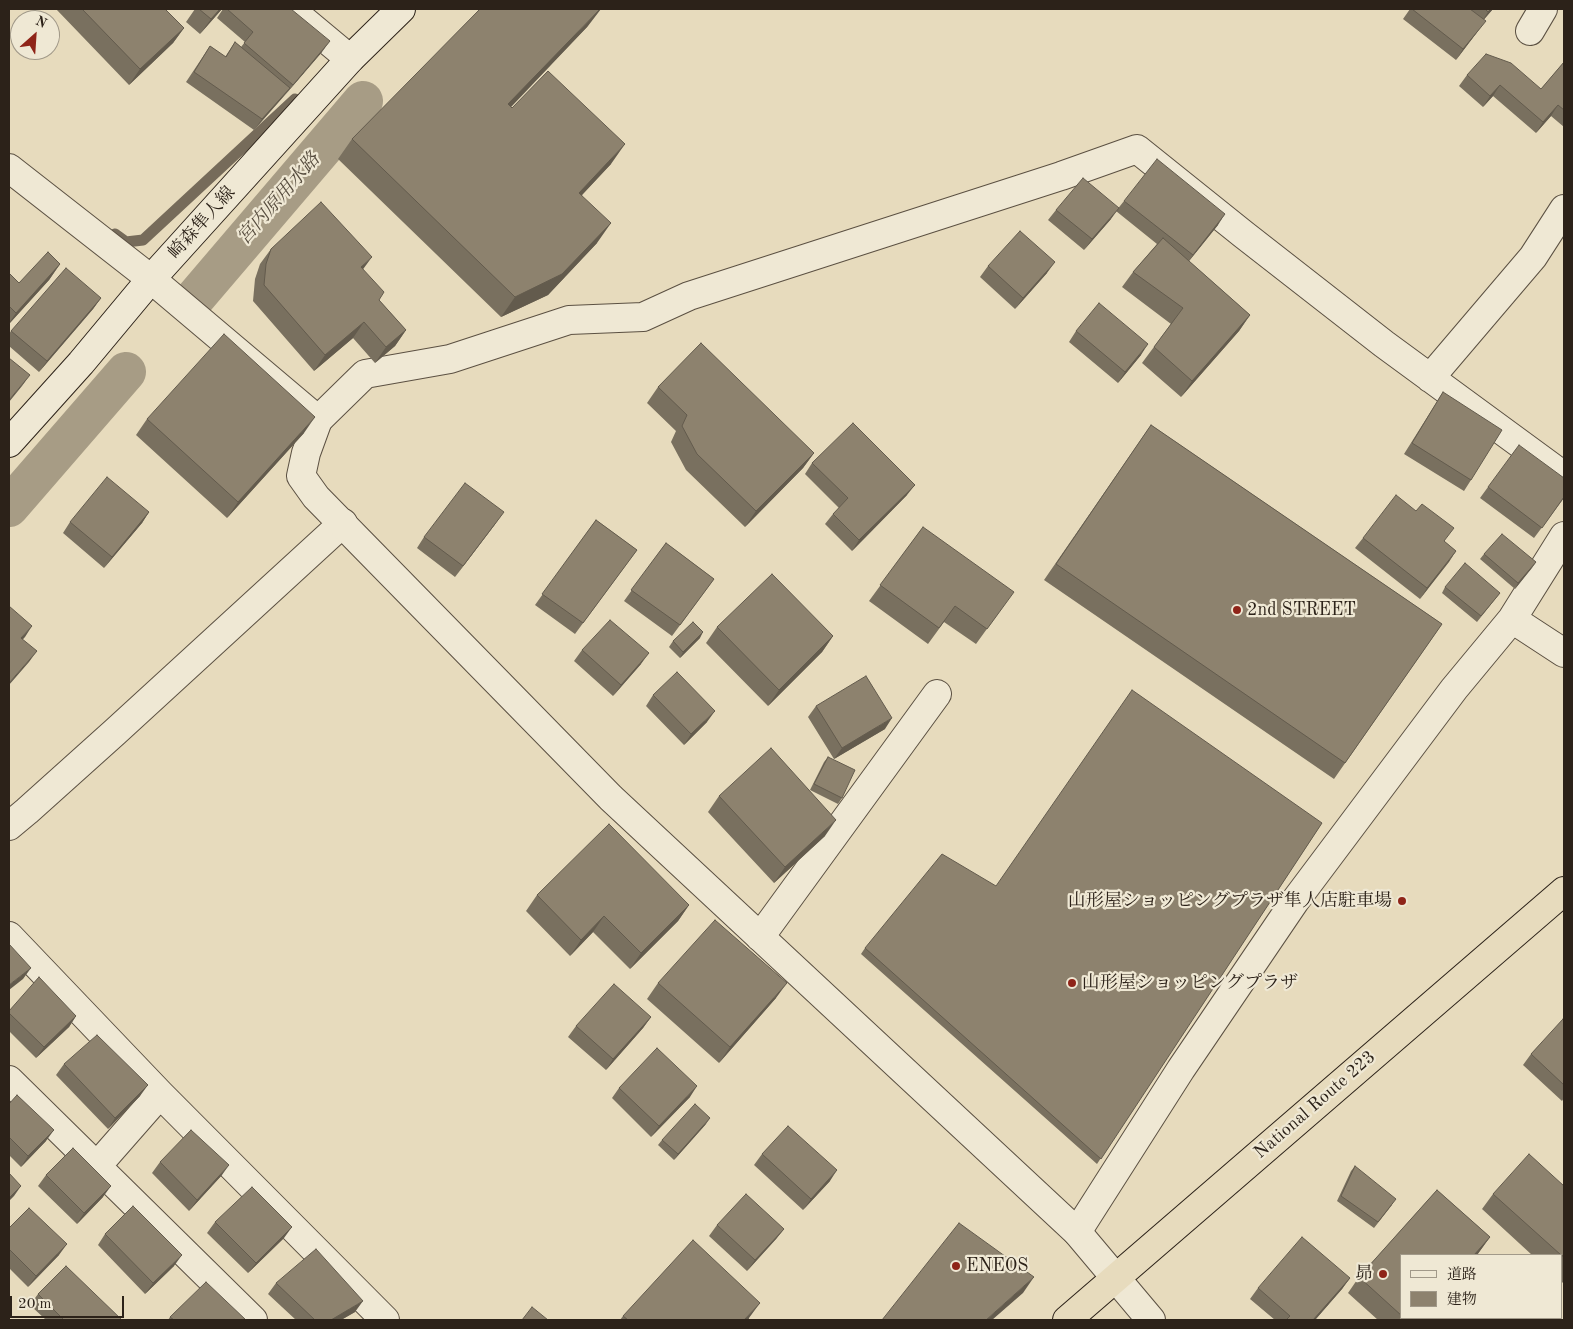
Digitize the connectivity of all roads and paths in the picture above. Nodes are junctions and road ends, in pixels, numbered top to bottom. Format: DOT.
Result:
graph roads {
  1 [pos="290,9"];
  2 [pos="401,9"];
  3 [pos="350,59"];
  4 [pos="9,168"];
  5 [pos="1564,209"];
  6 [pos="151,279"];
  7 [pos="1430,378"];
  8 [pos="318,420"];
  9 [pos="9,443"];
  10 [pos="1564,476"];
  11 [pos="343,523"];
  12 [pos="1564,536"];
  13 [pos="1512,618"];
  14 [pos="1564,652"];
  15 [pos="937,694"];
  16 [pos="9,826"];
  17 [pos="1564,891"];
  18 [pos="9,936"];
  19 [pos="760,937"];
  20 [pos="9,1080"];
  21 [pos="160,1094"];
  22 [pos="96,1167"];
  23 [pos="1077,1232"];
  24 [pos="1115,1278"];
  25 [pos="253,1320"];
  26 [pos="385,1320"];
  27 [pos="1067,1320"];
  28 [pos="1151,1320"];
  1 -- 3 [label="street"];
  2 -- 3 [label="street, 崎森隼人線"];
  3 -- 6 [label="street, 崎森隼人線"];
  4 -- 6 [label="street"];
  5 -- 7 [label="street"];
  6 -- 8 [label="street"];
  6 -- 9 [label="street, 崎森隼人線"];
  7 -- 8 [label="street"];
  7 -- 10 [label="street"];
  8 -- 11 [label="street"];
  11 -- 16 [label="street"];
  11 -- 19 [label="street"];
  12 -- 13 [label="street"];
  13 -- 14 [label="street"];
  13 -- 23 [label="street"];
  15 -- 19 [label="street"];
  17 -- 24 [label="highway, National Route 223"];
  18 -- 21 [label="street"];
  19 -- 23 [label="street"];
  20 -- 22 [label="street"];
  21 -- 22 [label="street"];
  21 -- 26 [label="street"];
  22 -- 25 [label="street"];
  23 -- 24 [label="street"];
  24 -- 27 [label="highway, National Route 223"];
  24 -- 28 [label="street"];
}
